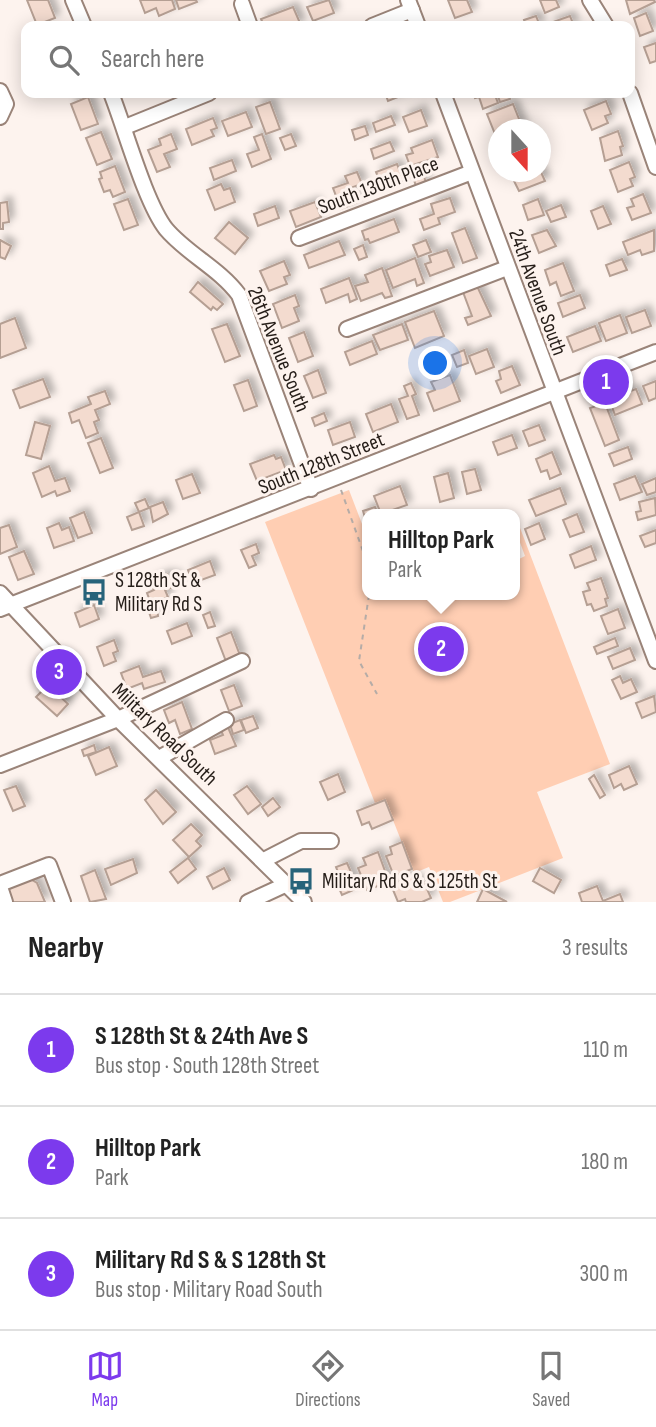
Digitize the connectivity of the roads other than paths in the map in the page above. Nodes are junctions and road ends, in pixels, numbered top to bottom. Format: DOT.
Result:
graph roads {
  1 [pos="74,0"];
  2 [pos="590,0"];
  3 [pos="242,4"];
  4 [pos="410,5"];
  5 [pos="82,21"];
  6 [pos="248,21"];
  7 [pos="381,21"];
  8 [pos="603,21"];
  9 [pos="0,91"];
  10 [pos="113,98"];
  11 [pos="196,98"];
  12 [pos="445,98"];
  13 [pos="632,98"];
  14 [pos="0,117"];
  15 [pos="124,127"];
  16 [pos="656,167"];
  17 [pos="472,172"];
  18 [pos="299,238"];
  19 [pos="507,268"];
  20 [pos="347,329"];
  21 [pos="656,352"];
  22 [pos="553,393"];
  23 [pos="311,489"];
  24 [pos="0,593"];
  25 [pos="5,608"];
  26 [pos="242,661"];
  27 [pos="656,662"];
  28 [pos="118,719"];
  29 [pos="226,720"];
  30 [pos="159,758"];
  31 [pos="0,765"];
  32 [pos="331,841"];
  33 [pos="264,860"];
  34 [pos="288,884"];
  35 [pos="0,886"];
  36 [pos="5,902"];
  37 [pos="63,902"];
  38 [pos="248,902"];
  39 [pos="304,902"];
  1 -- 5 [label="street"];
  2 -- 8 [label="street"];
  3 -- 6 [label="street"];
  4 -- 7 [label="street"];
  9 -- 14 [label="street"];
  10 -- 15 [label="street, 26th Avenue South"];
  11 -- 15 [label="street"];
  12 -- 17 [label="street, 24th Avenue South"];
  13 -- 16 [label="street"];
  15 -- 23 [label="street, 26th Avenue South"];
  17 -- 18 [label="street, South 130th Place"];
  17 -- 19 [label="street, 24th Avenue South"];
  19 -- 20 [label="street"];
  19 -- 22 [label="street, 24th Avenue South"];
  21 -- 22 [label="street, South 128th Street"];
  22 -- 23 [label="street, South 128th Street"];
  22 -- 27 [label="street, 24th Avenue South"];
  23 -- 25 [label="street, South 128th Street"];
  24 -- 25 [label="street, Military Road South"];
  25 -- 28 [label="street, Military Road South"];
  26 -- 28 [label="street"];
  28 -- 30 [label="street, Military Road South"];
  28 -- 31 [label="street"];
  29 -- 30 [label="street"];
  30 -- 33 [label="street, Military Road South"];
  32 -- 33 [label="street"];
  33 -- 34 [label="street, Military Road South"];
  34 -- 38 [label="street"];
  34 -- 39 [label="street, Military Road South"];
  35 -- 36 [label="street"];
  35 -- 37 [label="street"];
}
